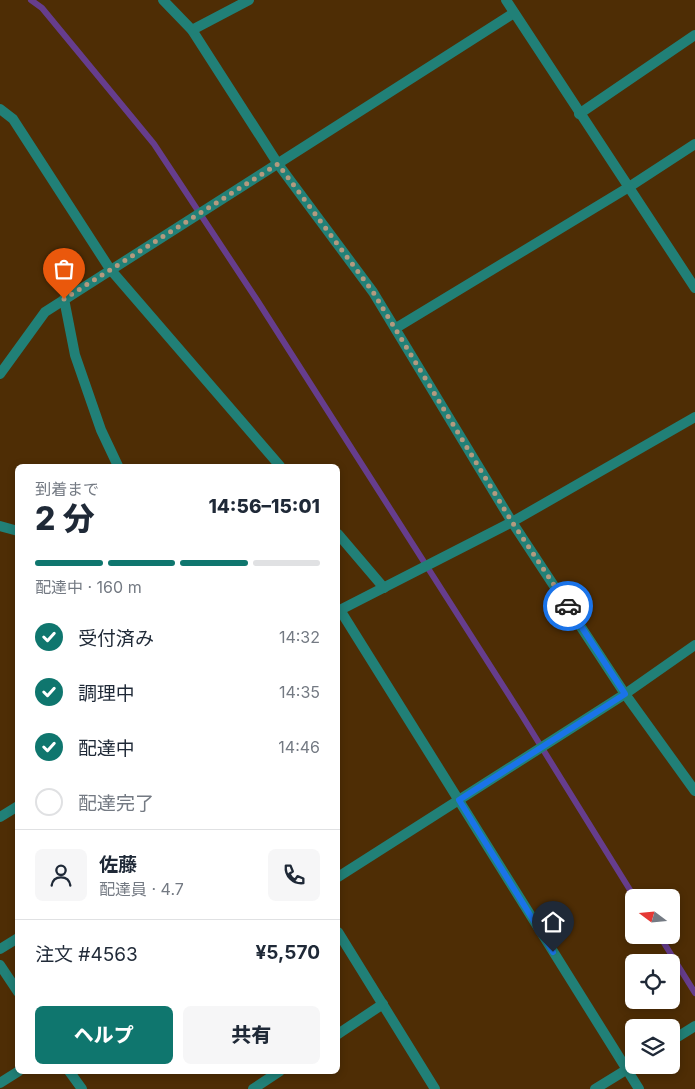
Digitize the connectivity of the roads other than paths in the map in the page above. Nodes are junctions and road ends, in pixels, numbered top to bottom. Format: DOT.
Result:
graph roads {
  1 [pos="163,0"];
  2 [pos="249,0"];
  3 [pos="506,0"];
  4 [pos="514,13"];
  5 [pos="192,30"];
  6 [pos="695,35"];
  7 [pos="0,109"];
  8 [pos="579,114"];
  9 [pos="695,144"];
  10 [pos="278,164"];
  11 [pos="629,188"];
  12 [pos="110,269"];
  13 [pos="695,288"];
  14 [pos="64,299"];
  15 [pos="396,328"];
  16 [pos="0,374"];
  17 [pos="695,417"];
  18 [pos="117,464"];
  19 [pos="278,464"];
  20 [pos="512,522"];
  21 [pos="0,526"];
  22 [pos="15,530"];
  23 [pos="340,536"];
  24 [pos="384,588"];
  25 [pos="340,610"];
  26 [pos="340,613"];
  27 [pos="695,645"];
  28 [pos="625,694"];
  29 [pos="695,791"];
  30 [pos="459,800"];
  31 [pos="15,808"];
  32 [pos="0,817"];
  33 [pos="340,876"];
  34 [pos="340,935"];
  35 [pos="15,940"];
  36 [pos="0,949"];
  37 [pos="0,965"];
  38 [pos="15,988"];
  39 [pos="383,1004"];
  40 [pos="695,1026"];
  41 [pos="340,1033"];
  42 [pos="680,1035"];
  43 [pos="625,1059"];
  44 [pos="625,1070"];
  45 [pos="15,1074"];
  46 [pos="71,1074"];
  47 [pos="276,1074"];
  48 [pos="633,1074"];
  49 [pos="0,1083"];
  50 [pos="82,1089"];
  51 [pos="253,1089"];
  52 [pos="435,1089"];
  53 [pos="595,1089"];
  54 [pos="639,1089"];
  1 -- 5 [label="street"];
  2 -- 5 [label="street"];
  3 -- 4 [label="street"];
  4 -- 8 [label="street"];
  4 -- 10 [label="street"];
  5 -- 10 [label="street"];
  6 -- 8 [label="street"];
  7 -- 12 [label="street"];
  8 -- 11 [label="street"];
  9 -- 11 [label="street"];
  10 -- 12 [label="street"];
  10 -- 15 [label="street"];
  11 -- 13 [label="street"];
  11 -- 15 [label="street"];
  12 -- 14 [label="street"];
  12 -- 19 [label="street"];
  14 -- 16 [label="street"];
  14 -- 18 [label="street"];
  15 -- 20 [label="street"];
  17 -- 20 [label="street"];
  20 -- 24 [label="street"];
  20 -- 28 [label="street"];
  21 -- 22 [label="street"];
  23 -- 24 [label="street"];
  24 -- 25 [label="street"];
  26 -- 30 [label="street"];
  27 -- 28 [label="street"];
  28 -- 29 [label="street"];
  28 -- 30 [label="street"];
  30 -- 33 [label="street"];
  30 -- 43 [label="street"];
  31 -- 32 [label="street"];
  34 -- 39 [label="street"];
  35 -- 36 [label="street"];
  37 -- 38 [label="street"];
  39 -- 41 [label="street"];
  39 -- 52 [label="street"];
  40 -- 42 [label="street"];
  44 -- 53 [label="street"];
  45 -- 49 [label="street"];
  46 -- 50 [label="street"];
  47 -- 51 [label="street"];
  48 -- 54 [label="street"];
}
